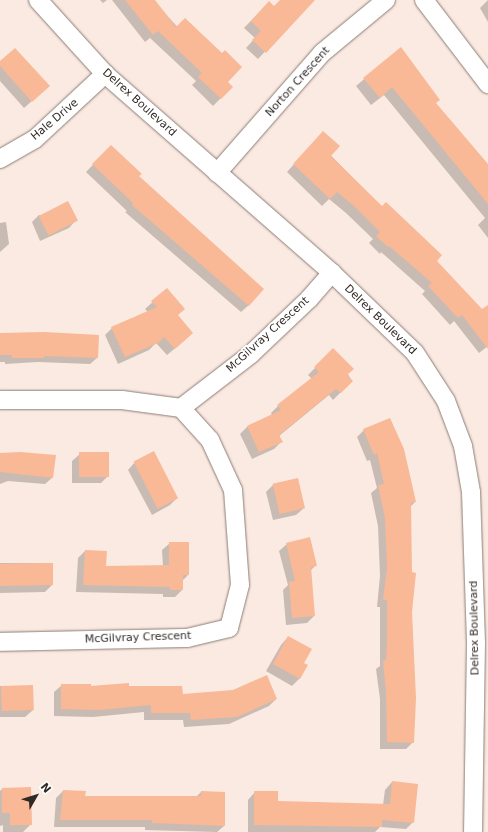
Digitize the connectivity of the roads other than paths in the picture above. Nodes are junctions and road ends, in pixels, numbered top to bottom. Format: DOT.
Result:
graph roads {
  1 [pos="38,0"];
  2 [pos="386,0"];
  3 [pos="424,0"];
  4 [pos="105,74"];
  5 [pos="488,84"];
  6 [pos="0,158"];
  7 [pos="217,173"];
  8 [pos="332,273"];
  9 [pos="0,400"];
  10 [pos="182,408"];
  11 [pos="0,642"];
  12 [pos="482,643"];
  13 [pos="473,832"];
  1 -- 4 [label="street, Delrex Boulevard"];
  2 -- 7 [label="street, Norton Crescent"];
  3 -- 5 [label="street"];
  4 -- 6 [label="street, Hale Drive"];
  4 -- 7 [label="street, Delrex Boulevard"];
  7 -- 8 [label="street, Delrex Boulevard"];
  8 -- 10 [label="street, McGilvray Crescent"];
  8 -- 12 [label="street, Delrex Boulevard"];
  9 -- 10 [label="street"];
  10 -- 11 [label="street, McGilvray Crescent"];
  12 -- 13 [label="street, Delrex Boulevard"];
}
